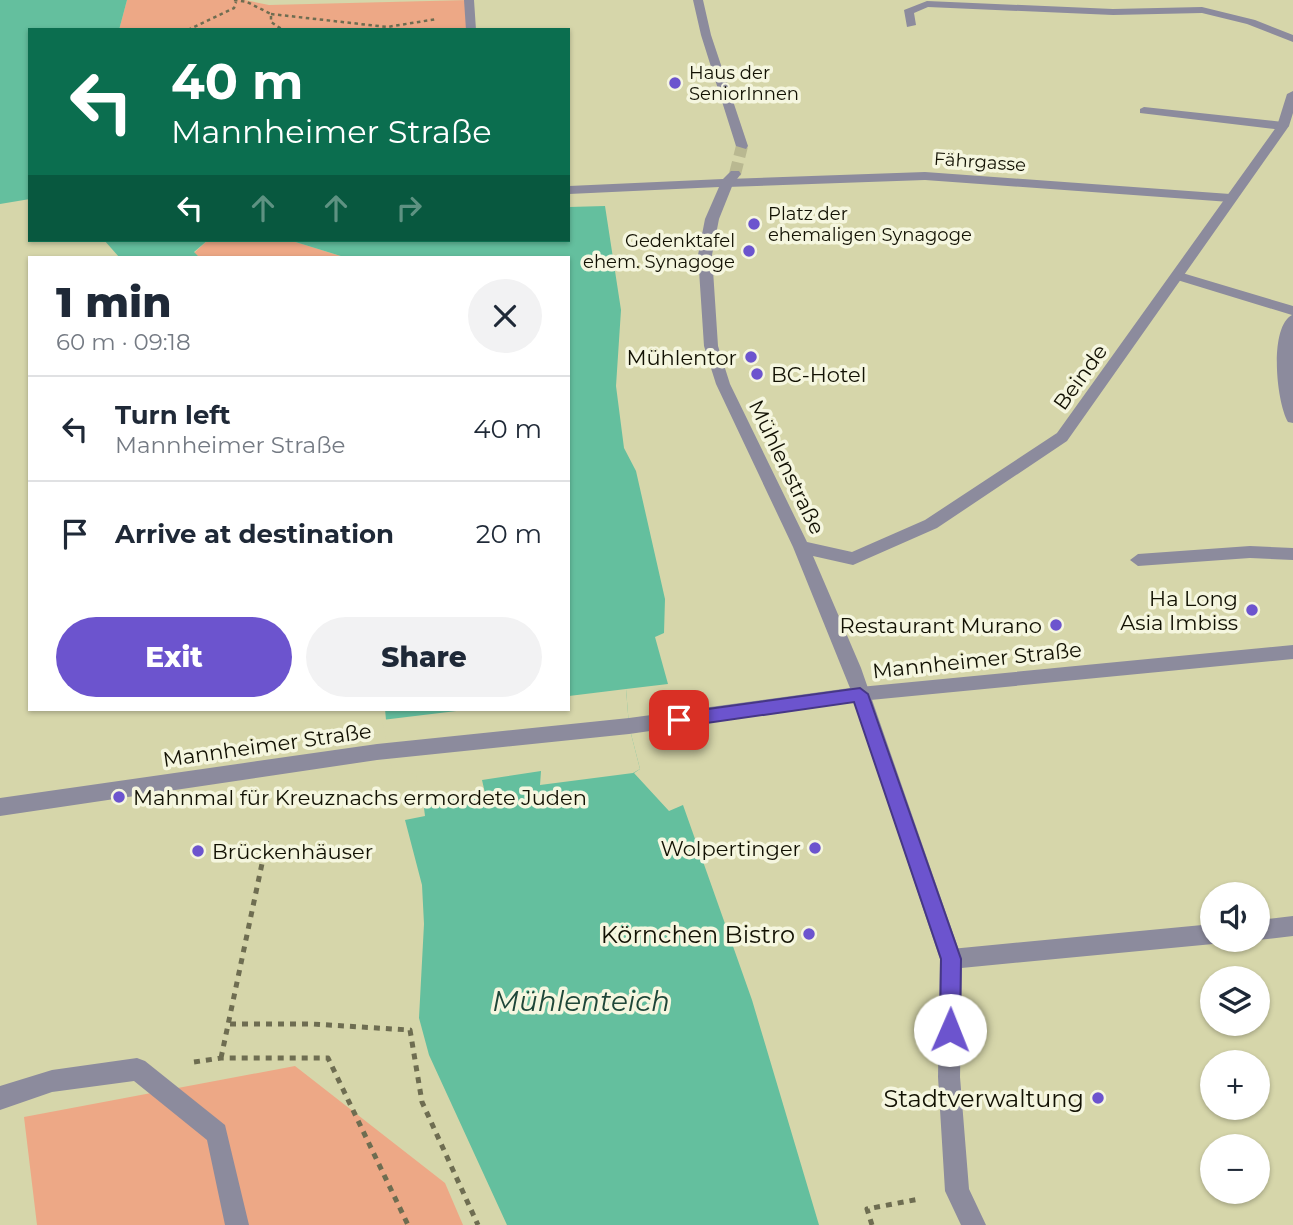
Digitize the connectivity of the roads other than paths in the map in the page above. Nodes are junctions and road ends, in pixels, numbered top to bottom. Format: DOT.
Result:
graph roads {
  1 [pos="469,0"];
  2 [pos="698,0"];
  3 [pos="911,25"];
  4 [pos="471,28"];
  5 [pos="1293,39"];
  6 [pos="1293,94"];
  7 [pos="1144,111"];
  8 [pos="1283,126"];
  9 [pos="742,146"];
  10 [pos="731,178"];
  11 [pos="570,190"];
  12 [pos="1230,198"];
  13 [pos="1179,276"];
  14 [pos="1293,311"];
  15 [pos="1293,319"];
  16 [pos="1293,418"];
  17 [pos="801,547"];
  18 [pos="1293,554"];
  19 [pos="1138,560"];
  20 [pos="1293,652"];
  21 [pos="860,694"];
  22 [pos="0,807"];
  23 [pos="1293,926"];
  24 [pos="1270,929"];
  25 [pos="1200,935"];
  26 [pos="951,959"];
  27 [pos="0,1098"];
  28 [pos="237,1225"];
  29 [pos="974,1225"];
  1 -- 4 [label="street"];
  2 -- 9 [label="street"];
  3 -- 5 [label="street"];
  6 -- 8 [label="street, Beinde"];
  7 -- 8 [label="street"];
  8 -- 12 [label="street, Beinde"];
  10 -- 11 [label="street, Fährgasse"];
  10 -- 12 [label="street, Fährgasse"];
  10 -- 17 [label="street, Mühlenstraße"];
  12 -- 13 [label="street, Beinde"];
  13 -- 14 [label="street"];
  13 -- 17 [label="street, Beinde"];
  15 -- 16 [label="street"];
  17 -- 21 [label="street, Mühlenstraße"];
  18 -- 19 [label="street"];
  20 -- 21 [label="street, Mannheimer Straße"];
  21 -- 22 [label="street, Mannheimer Straße"];
  21 -- 26 [label="street, Mühlenstraße"];
  23 -- 24 [label="street"];
  25 -- 26 [label="street"];
  26 -- 29 [label="street, Mühlenstraße"];
  27 -- 28 [label="street"];
}
